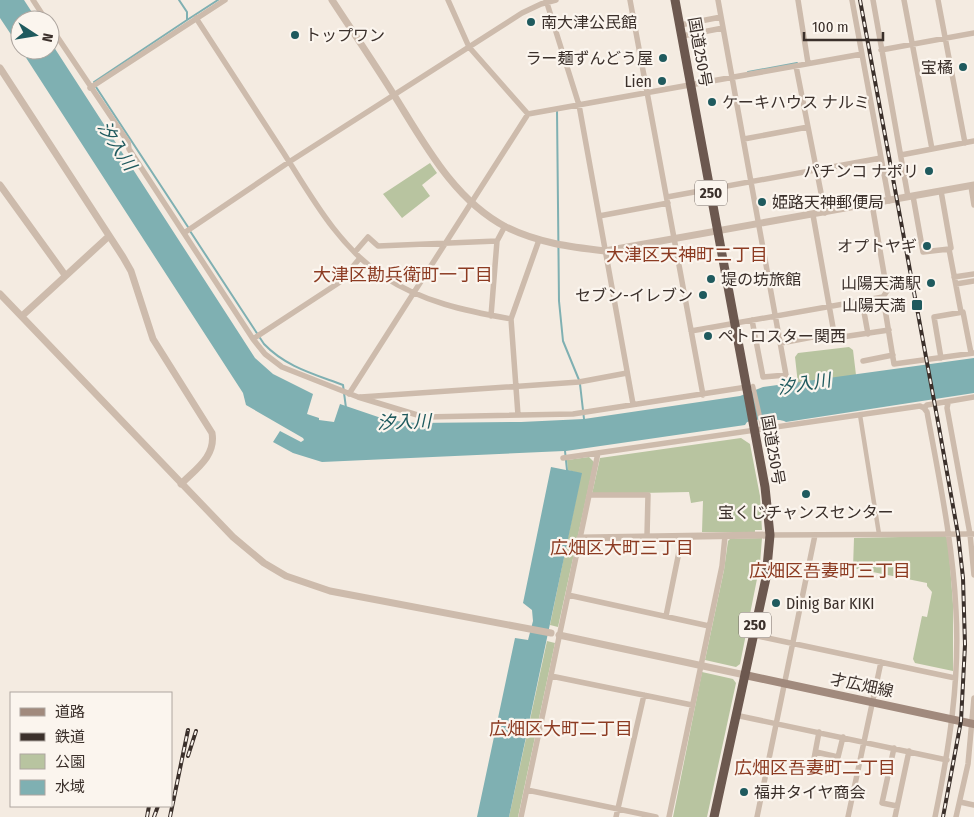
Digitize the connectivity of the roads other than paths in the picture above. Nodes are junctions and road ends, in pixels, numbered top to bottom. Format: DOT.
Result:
graph roads {
  1 [pos="225,0"];
  2 [pos="332,0"];
  3 [pos="448,0"];
  4 [pos="556,0"];
  5 [pos="630,0"];
  6 [pos="675,0"];
  7 [pos="718,0"];
  8 [pos="798,0"];
  9 [pos="852,0"];
  10 [pos="872,0"];
  11 [pos="904,0"];
  12 [pos="938,0"];
  13 [pos="546,1"];
  14 [pos="721,17"];
  15 [pos="196,18"];
  16 [pos="680,25"];
  17 [pos="724,28"];
  18 [pos="974,33"];
  19 [pos="682,36"];
  20 [pos="945,38"];
  21 [pos="60,42"];
  22 [pos="912,45"];
  23 [pos="469,47"];
  24 [pos="882,50"];
  25 [pos="862,54"];
  26 [pos="808,64"];
  27 [pos="796,66"];
  28 [pos="0,68"];
  29 [pos="733,77"];
  30 [pos="691,85"];
  31 [pos="90,88"];
  32 [pos="647,93"];
  33 [pos="394,95"];
  34 [pos="579,105"];
  35 [pos="528,114"];
  36 [pos="808,127"];
  37 [pos="744,139"];
  38 [pos="974,141"];
  39 [pos="965,143"];
  40 [pos="932,149"];
  41 [pos="901,155"];
  42 [pos="881,158"];
  43 [pos="289,162"];
  44 [pos="816,170"];
  45 [pos="752,182"];
  46 [pos="0,185"];
  47 [pos="972,186"];
  48 [pos="710,190"];
  49 [pos="941,191"];
  50 [pos="911,197"];
  51 [pos="667,200"];
  52 [pos="889,201"];
  53 [pos="472,202"];
  54 [pos="872,204"];
  55 [pos="974,205"];
  56 [pos="825,213"];
  57 [pos="813,215"];
  58 [pos="599,216"];
  59 [pos="760,225"];
  60 [pos="505,226"];
  61 [pos="184,232"];
  62 [pos="718,232"];
  63 [pos="109,236"];
  64 [pos="539,240"];
  65 [pos="675,240"];
  66 [pos="497,241"];
  67 [pos="446,242"];
  68 [pos="949,249"];
  69 [pos="605,251"];
  70 [pos="355,252"];
  71 [pos="360,258"];
  72 [pos="974,274"];
  73 [pos="65,275"];
  74 [pos="955,281"];
  75 [pos="974,281"];
  76 [pos="413,293"];
  77 [pos="0,294"];
  78 [pos="883,297"];
  79 [pos="862,301"];
  80 [pos="830,306"];
  81 [pos="961,312"];
  82 [pos="22,316"];
  83 [pos="491,316"];
  84 [pos="776,316"];
  85 [pos="511,320"];
  86 [pos="752,320"];
  87 [pos="734,323"];
  88 [pos="888,330"];
  89 [pos="691,331"];
  90 [pos="834,333"];
  91 [pos="868,334"];
  92 [pos="253,340"];
  93 [pos="781,343"];
  94 [pos="973,353"];
  95 [pos="893,355"];
  96 [pos="941,358"];
  97 [pos="863,360"];
  98 [pos="628,373"];
  99 [pos="750,386"];
  100 [pos="516,387"];
  101 [pos="350,394"];
  102 [pos="703,395"];
  103 [pos="358,397"];
  104 [pos="974,397"];
  105 [pos="948,403"];
  106 [pos="633,404"];
  107 [pos="924,408"];
  108 [pos="518,415"];
  109 [pos="860,415"];
  110 [pos="759,431"];
  111 [pos="598,453"];
  112 [pos="565,458"];
  113 [pos="181,484"];
  114 [pos="589,495"];
  115 [pos="879,534"];
  116 [pos="948,534"];
  117 [pos="972,534"];
  118 [pos="770,535"];
  119 [pos="815,535"];
  120 [pos="647,536"];
  121 [pos="682,536"];
  122 [pos="725,536"];
  123 [pos="580,538"];
  124 [pos="974,575"];
  125 [pos="568,595"];
  126 [pos="666,616"];
  127 [pos="709,626"];
  128 [pos="551,634"];
  129 [pos="559,635"];
  130 [pos="753,635"];
  131 [pos="793,643"];
  132 [pos="881,662"];
  133 [pos="700,665"];
  134 [pos="745,674"];
  135 [pos="551,676"];
  136 [pos="955,678"];
  137 [pos="785,683"];
  138 [pos="644,695"];
  139 [pos="974,698"];
  140 [pos="872,702"];
  141 [pos="692,705"];
  142 [pos="735,715"];
  143 [pos="953,719"];
  144 [pos="777,723"];
  145 [pos="973,723"];
  146 [pos="820,732"];
  147 [pos="843,737"];
  148 [pos="864,741"];
  149 [pos="894,748"];
  150 [pos="909,751"];
  151 [pos="816,752"];
  152 [pos="947,760"];
  153 [pos="813,764"];
  154 [pos="971,764"];
  155 [pos="527,790"];
  156 [pos="960,802"];
  157 [pos="974,805"];
  158 [pos="897,806"];
  159 [pos="618,809"];
  160 [pos="521,817"];
  161 [pos="616,817"];
  162 [pos="656,817"];
  163 [pos="669,817"];
  164 [pos="714,817"];
  165 [pos="758,817"];
  166 [pos="848,817"];
  167 [pos="895,817"];
  168 [pos="935,817"];
  169 [pos="956,817"];
  1 -- 15 [label="street"];
  2 -- 33 [label="street"];
  3 -- 23 [label="street"];
  4 -- 13 [label="street"];
  5 -- 32 [label="street"];
  6 -- 16 [label="highway, 国道250号 / 250"];
  7 -- 14 [label="street"];
  8 -- 26 [label="street"];
  9 -- 25 [label="street"];
  10 -- 24 [label="street"];
  11 -- 22 [label="street"];
  12 -- 20 [label="street"];
  13 -- 23 [label="street"];
  13 -- 34 [label="street"];
  14 -- 16 [label="street"];
  14 -- 17 [label="street"];
  15 -- 31 [label="street"];
  15 -- 43 [label="street"];
  16 -- 19 [label="highway, 国道250号 / 250"];
  17 -- 19 [label="street"];
  17 -- 29 [label="street"];
  18 -- 20 [label="street"];
  19 -- 30 [label="highway, 国道250号 / 250"];
  20 -- 22 [label="street"];
  20 -- 39 [label="street"];
  21 -- 31 [label="street"];
  22 -- 24 [label="street"];
  22 -- 40 [label="street"];
  23 -- 33 [label="street"];
  23 -- 35 [label="street"];
  24 -- 41 [label="street"];
  25 -- 26 [label="street"];
  25 -- 42 [label="street"];
  26 -- 27 [label="street"];
  27 -- 29 [label="street"];
  27 -- 36 [label="street"];
  28 -- 63 [label="street"];
  29 -- 30 [label="street"];
  29 -- 37 [label="street"];
  30 -- 32 [label="street"];
  30 -- 48 [label="highway, 国道250号 / 250"];
  31 -- 61 [label="street"];
  32 -- 34 [label="street"];
  32 -- 51 [label="street"];
  33 -- 43 [label="street"];
  33 -- 53 [label="street"];
  34 -- 35 [label="street"];
  34 -- 58 [label="street"];
  35 -- 53 [label="street"];
  36 -- 37 [label="street"];
  36 -- 44 [label="street"];
  37 -- 45 [label="street"];
  38 -- 39 [label="street"];
  39 -- 40 [label="street"];
  40 -- 41 [label="street"];
  41 -- 50 [label="street"];
  42 -- 44 [label="street"];
  42 -- 52 [label="street"];
  43 -- 61 [label="street"];
  43 -- 70 [label="street"];
  44 -- 45 [label="street"];
  44 -- 56 [label="street"];
  45 -- 48 [label="street"];
  45 -- 59 [label="street"];
  46 -- 73 [label="street"];
  47 -- 49 [label="street"];
  47 -- 55 [label="street"];
  48 -- 51 [label="street"];
  48 -- 62 [label="highway, 国道250号 / 250"];
  49 -- 50 [label="street"];
  49 -- 68 [label="street"];
  50 -- 52 [label="street"];
  50 -- 68 [label="street"];
  51 -- 58 [label="street"];
  51 -- 65 [label="street"];
  52 -- 54 [label="street"];
  53 -- 60 [label="street"];
  53 -- 67 [label="street"];
  54 -- 56 [label="street"];
  54 -- 78 [label="street"];
  56 -- 57 [label="street"];
  57 -- 59 [label="street"];
  57 -- 80 [label="street"];
  58 -- 69 [label="street"];
  59 -- 62 [label="street"];
  59 -- 84 [label="street"];
  60 -- 64 [label="street"];
  60 -- 66 [label="street"];
  61 -- 92 [label="street"];
  62 -- 65 [label="street"];
  62 -- 87 [label="highway, 国道250号 / 250"];
  63 -- 73 [label="street"];
  63 -- 113 [label="street"];
  64 -- 69 [label="street"];
  64 -- 85 [label="street"];
  65 -- 69 [label="street"];
  65 -- 89 [label="street"];
  66 -- 67 [label="street"];
  66 -- 83 [label="street"];
  67 -- 70 [label="street"];
  67 -- 76 [label="street"];
  68 -- 74 [label="street"];
  69 -- 98 [label="street"];
  70 -- 71 [label="street"];
  71 -- 76 [label="street"];
  71 -- 92 [label="street"];
  72 -- 74 [label="street"];
  73 -- 82 [label="street"];
  74 -- 75 [label="street"];
  74 -- 81 [label="street"];
  76 -- 83 [label="street"];
  76 -- 101 [label="street"];
  77 -- 82 [label="street"];
  78 -- 79 [label="street"];
  78 -- 88 [label="street"];
  79 -- 80 [label="street"];
  79 -- 91 [label="street"];
  80 -- 84 [label="street"];
  80 -- 90 [label="street"];
  81 -- 94 [label="street"];
  81 -- 96 [label="street"];
  82 -- 113 [label="street"];
  83 -- 85 [label="street"];
  84 -- 86 [label="street"];
  84 -- 93 [label="street"];
  85 -- 100 [label="street"];
  86 -- 87 [label="street"];
  86 -- 93 [label="street"];
  87 -- 89 [label="street"];
  87 -- 99 [label="highway, 国道250号 / 250"];
  88 -- 91 [label="street"];
  88 -- 95 [label="street"];
  89 -- 102 [label="street"];
  90 -- 91 [label="street"];
  90 -- 93 [label="street"];
  92 -- 101 [label="street"];
  94 -- 96 [label="street"];
  95 -- 96 [label="street"];
  95 -- 97 [label="street"];
  98 -- 100 [label="street"];
  98 -- 106 [label="street"];
  99 -- 102 [label="street"];
  99 -- 110 [label="highway, 国道250号 / 250"];
  100 -- 103 [label="street"];
  100 -- 108 [label="street"];
  101 -- 103 [label="street"];
  102 -- 106 [label="street"];
  103 -- 108 [label="street"];
  104 -- 105 [label="street"];
  105 -- 107 [label="street"];
  105 -- 117 [label="street"];
  106 -- 108 [label="street"];
  107 -- 109 [label="street"];
  107 -- 116 [label="street"];
  109 -- 110 [label="street"];
  109 -- 115 [label="street"];
  110 -- 111 [label="street"];
  110 -- 118 [label="highway, 国道250号 / 250"];
  111 -- 112 [label="street"];
  111 -- 114 [label="street"];
  113 -- 128 [label="street"];
  114 -- 120 [label="street"];
  114 -- 123 [label="street"];
  115 -- 116 [label="street"];
  115 -- 119 [label="street"];
  116 -- 117 [label="street"];
  116 -- 136 [label="street"];
  117 -- 124 [label="street"];
  118 -- 119 [label="street"];
  118 -- 122 [label="street"];
  118 -- 130 [label="highway, 国道250号 / 250"];
  119 -- 131 [label="street"];
  120 -- 121 [label="street"];
  120 -- 123 [label="street"];
  121 -- 122 [label="street"];
  121 -- 126 [label="street"];
  122 -- 127 [label="street"];
  123 -- 125 [label="street"];
  125 -- 126 [label="street"];
  125 -- 129 [label="street"];
  126 -- 127 [label="street"];
  127 -- 133 [label="street"];
  128 -- 129 [label="street"];
  129 -- 133 [label="street"];
  129 -- 135 [label="street"];
  130 -- 131 [label="street"];
  130 -- 134 [label="highway, 国道250号 / 250"];
  131 -- 132 [label="street"];
  131 -- 137 [label="street"];
  132 -- 136 [label="street"];
  132 -- 140 [label="street"];
  133 -- 134 [label="street"];
  133 -- 141 [label="street"];
  134 -- 137 [label="main road, 才広畑線"];
  134 -- 142 [label="highway, 国道250号 / 250"];
  135 -- 138 [label="street"];
  135 -- 155 [label="street"];
  136 -- 143 [label="street"];
  137 -- 140 [label="main road, 才広畑線"];
  137 -- 144 [label="street"];
  138 -- 141 [label="street"];
  138 -- 159 [label="street"];
  139 -- 145 [label="street"];
  140 -- 143 [label="main road, 才広畑線"];
  140 -- 148 [label="street"];
  141 -- 163 [label="street"];
  142 -- 144 [label="street"];
  142 -- 164 [label="highway, 国道250号 / 250"];
  143 -- 145 [label="main road, 才広畑線"];
  143 -- 152 [label="street"];
  144 -- 146 [label="street"];
  144 -- 165 [label="street"];
  145 -- 154 [label="street"];
  146 -- 147 [label="street"];
  146 -- 151 [label="street"];
  147 -- 148 [label="street"];
  147 -- 151 [label="street"];
  148 -- 149 [label="street"];
  148 -- 166 [label="street"];
  149 -- 150 [label="street"];
  149 -- 158 [label="street"];
  150 -- 152 [label="street"];
  150 -- 158 [label="street"];
  151 -- 153 [label="street"];
  152 -- 168 [label="street"];
  154 -- 156 [label="street"];
  155 -- 159 [label="street"];
  155 -- 160 [label="street"];
  156 -- 157 [label="street"];
  156 -- 169 [label="street"];
  158 -- 167 [label="street"];
  159 -- 161 [label="street"];
  159 -- 162 [label="street"];
}
